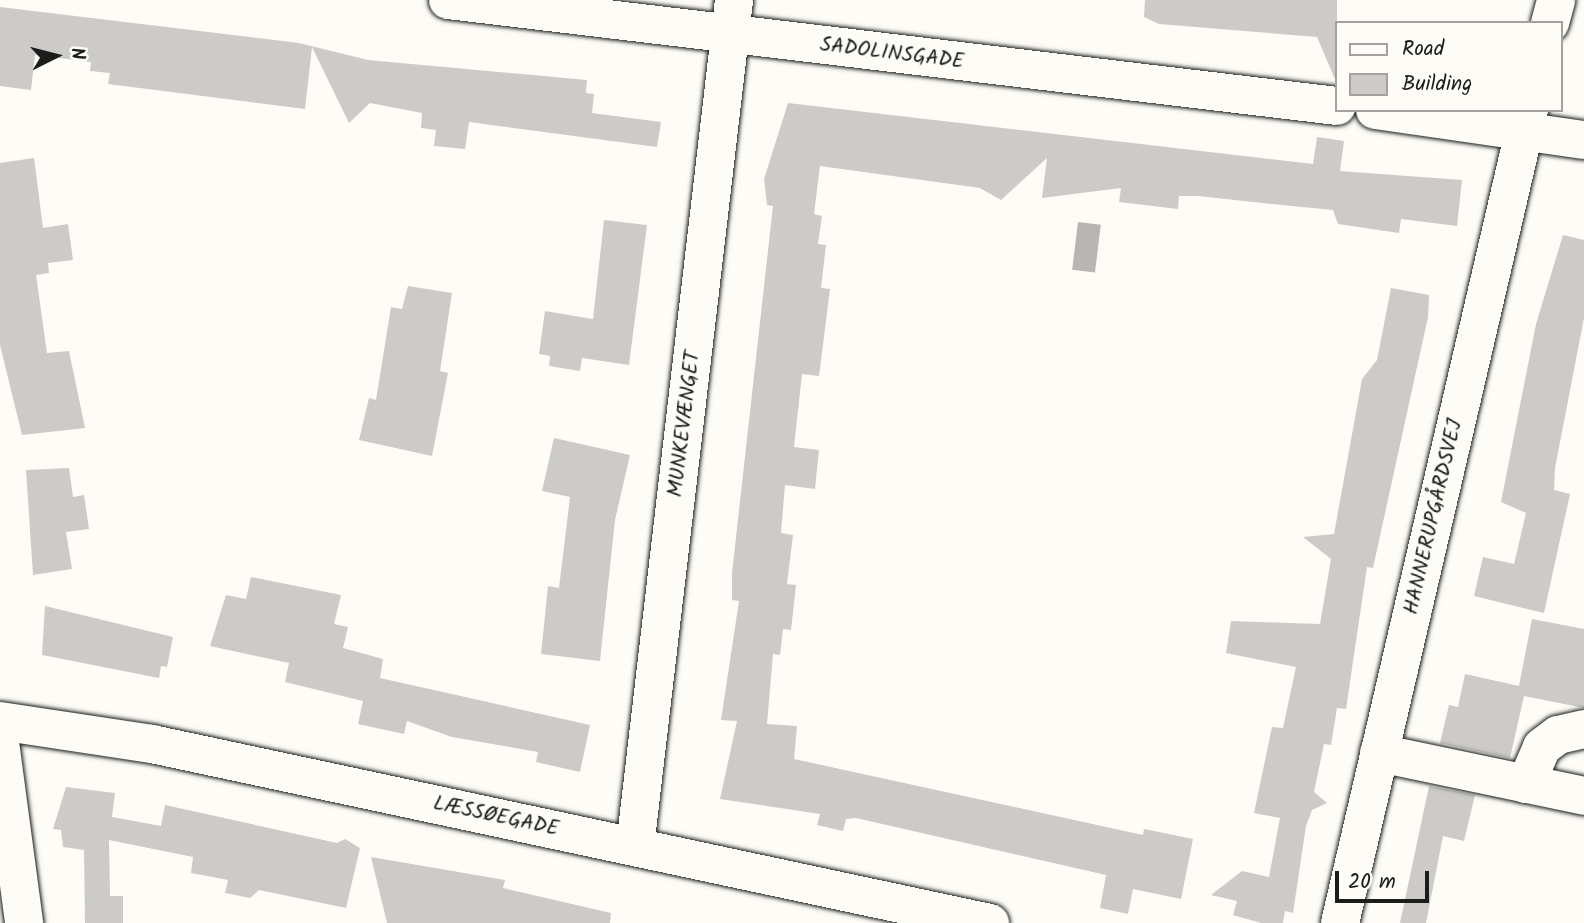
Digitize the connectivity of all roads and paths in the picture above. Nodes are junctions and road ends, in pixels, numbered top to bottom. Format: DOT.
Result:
graph roads {
  1 [pos="448,0"];
  2 [pos="1556,0"];
  3 [pos="732,18"];
  4 [pos="1551,21"];
  5 [pos="1336,106"];
  6 [pos="1409,112"];
  7 [pos="1527,119"];
  8 [pos="1584,141"];
  9 [pos="0,720"];
  10 [pos="1584,729"];
  11 [pos="0,742"];
  12 [pos="1379,753"];
  13 [pos="1526,784"];
  14 [pos="1584,796"];
  15 [pos="635,847"];
  16 [pos="24,923"];
  17 [pos="990,923"];
  18 [pos="1340,923"];
  1 -- 3 [label="street, SADOLINSGADE"];
  2 -- 4 [label="street"];
  3 -- 5 [label="street, SADOLINSGADE"];
  3 -- 15 [label="street, MUNKEVÆNGET"];
  6 -- 7 [label="street"];
  7 -- 8 [label="street"];
  7 -- 12 [label="street, HANNERUPGÅRDSVEJ"];
  9 -- 15 [label="street, LÆSSØEGADE"];
  10 -- 13 [label="street"];
  11 -- 16 [label="street"];
  12 -- 13 [label="street"];
  12 -- 18 [label="street, HANNERUPGÅRDSVEJ"];
  13 -- 14 [label="street"];
  15 -- 17 [label="street, LÆSSØEGADE"];
}
